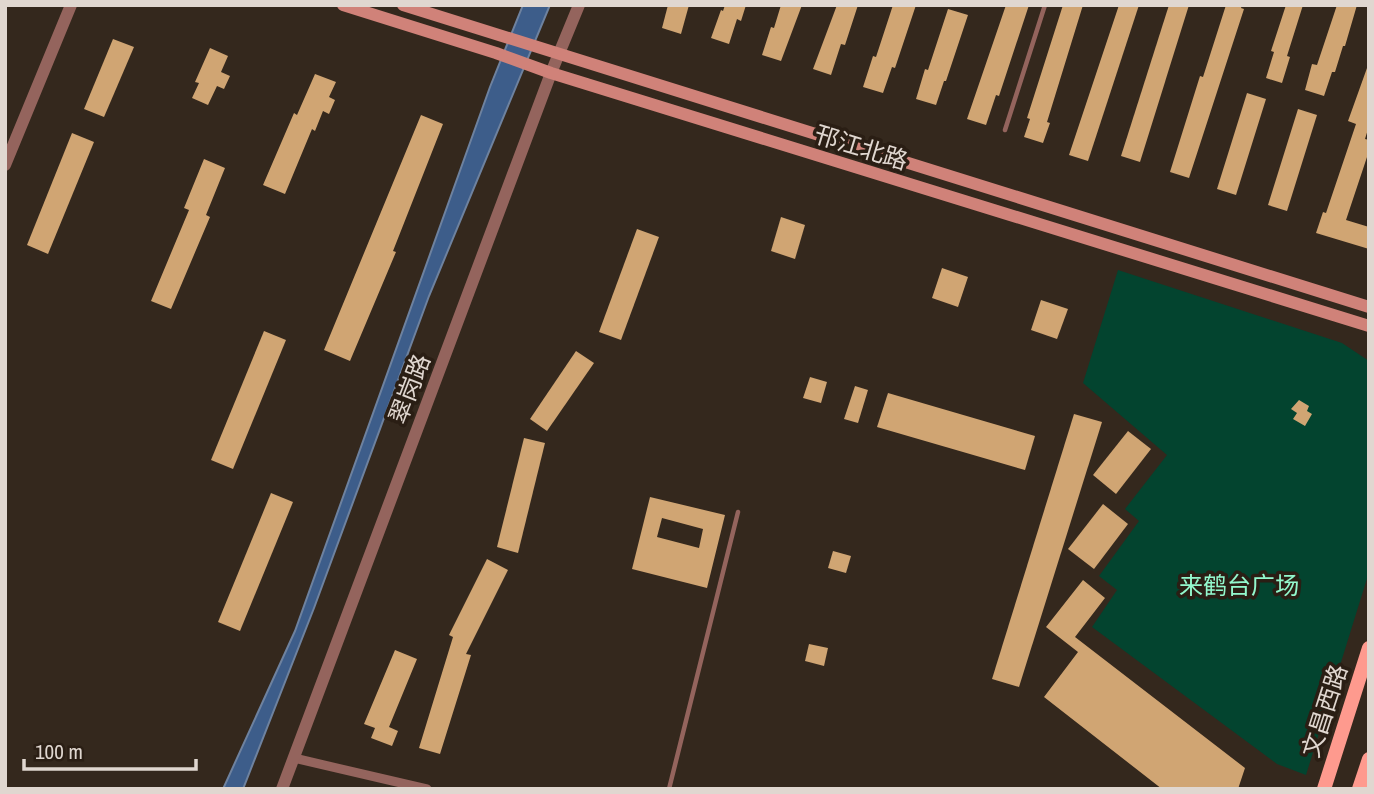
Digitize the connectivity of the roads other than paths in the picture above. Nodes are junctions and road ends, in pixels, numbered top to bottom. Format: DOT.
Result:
graph roads {
  1 [pos="71,5"];
  2 [pos="343,5"];
  3 [pos="403,5"];
  4 [pos="579,5"];
  5 [pos="1045,5"];
  6 [pos="558,54"];
  7 [pos="551,74"];
  8 [pos="1005,130"];
  9 [pos="5,165"];
  10 [pos="1369,307"];
  11 [pos="1369,326"];
  12 [pos="738,512"];
  13 [pos="1369,648"];
  14 [pos="294,758"];
  15 [pos="1369,759"];
  16 [pos="282,789"];
  17 [pos="427,789"];
  18 [pos="669,789"];
  19 [pos="1324,789"];
  20 [pos="1360,789"];
  1 -- 9 [label="street"];
  2 -- 7 [label="main road, 邗江北路"];
  3 -- 6 [label="main road, 邗江北路"];
  4 -- 6 [label="street, 翠岗路"];
  5 -- 8 [label="lane"];
  6 -- 7 [label="street, 翠岗路"];
  6 -- 10 [label="main road, 邗江北路"];
  7 -- 11 [label="main road, 邗江北路"];
  7 -- 14 [label="street, 翠岗路"];
  12 -- 18 [label="lane"];
  13 -- 19 [label="main road, 文昌西路"];
  14 -- 16 [label="street, 翠岗路"];
  14 -- 17 [label="street"];
  15 -- 20 [label="main road"];
}
